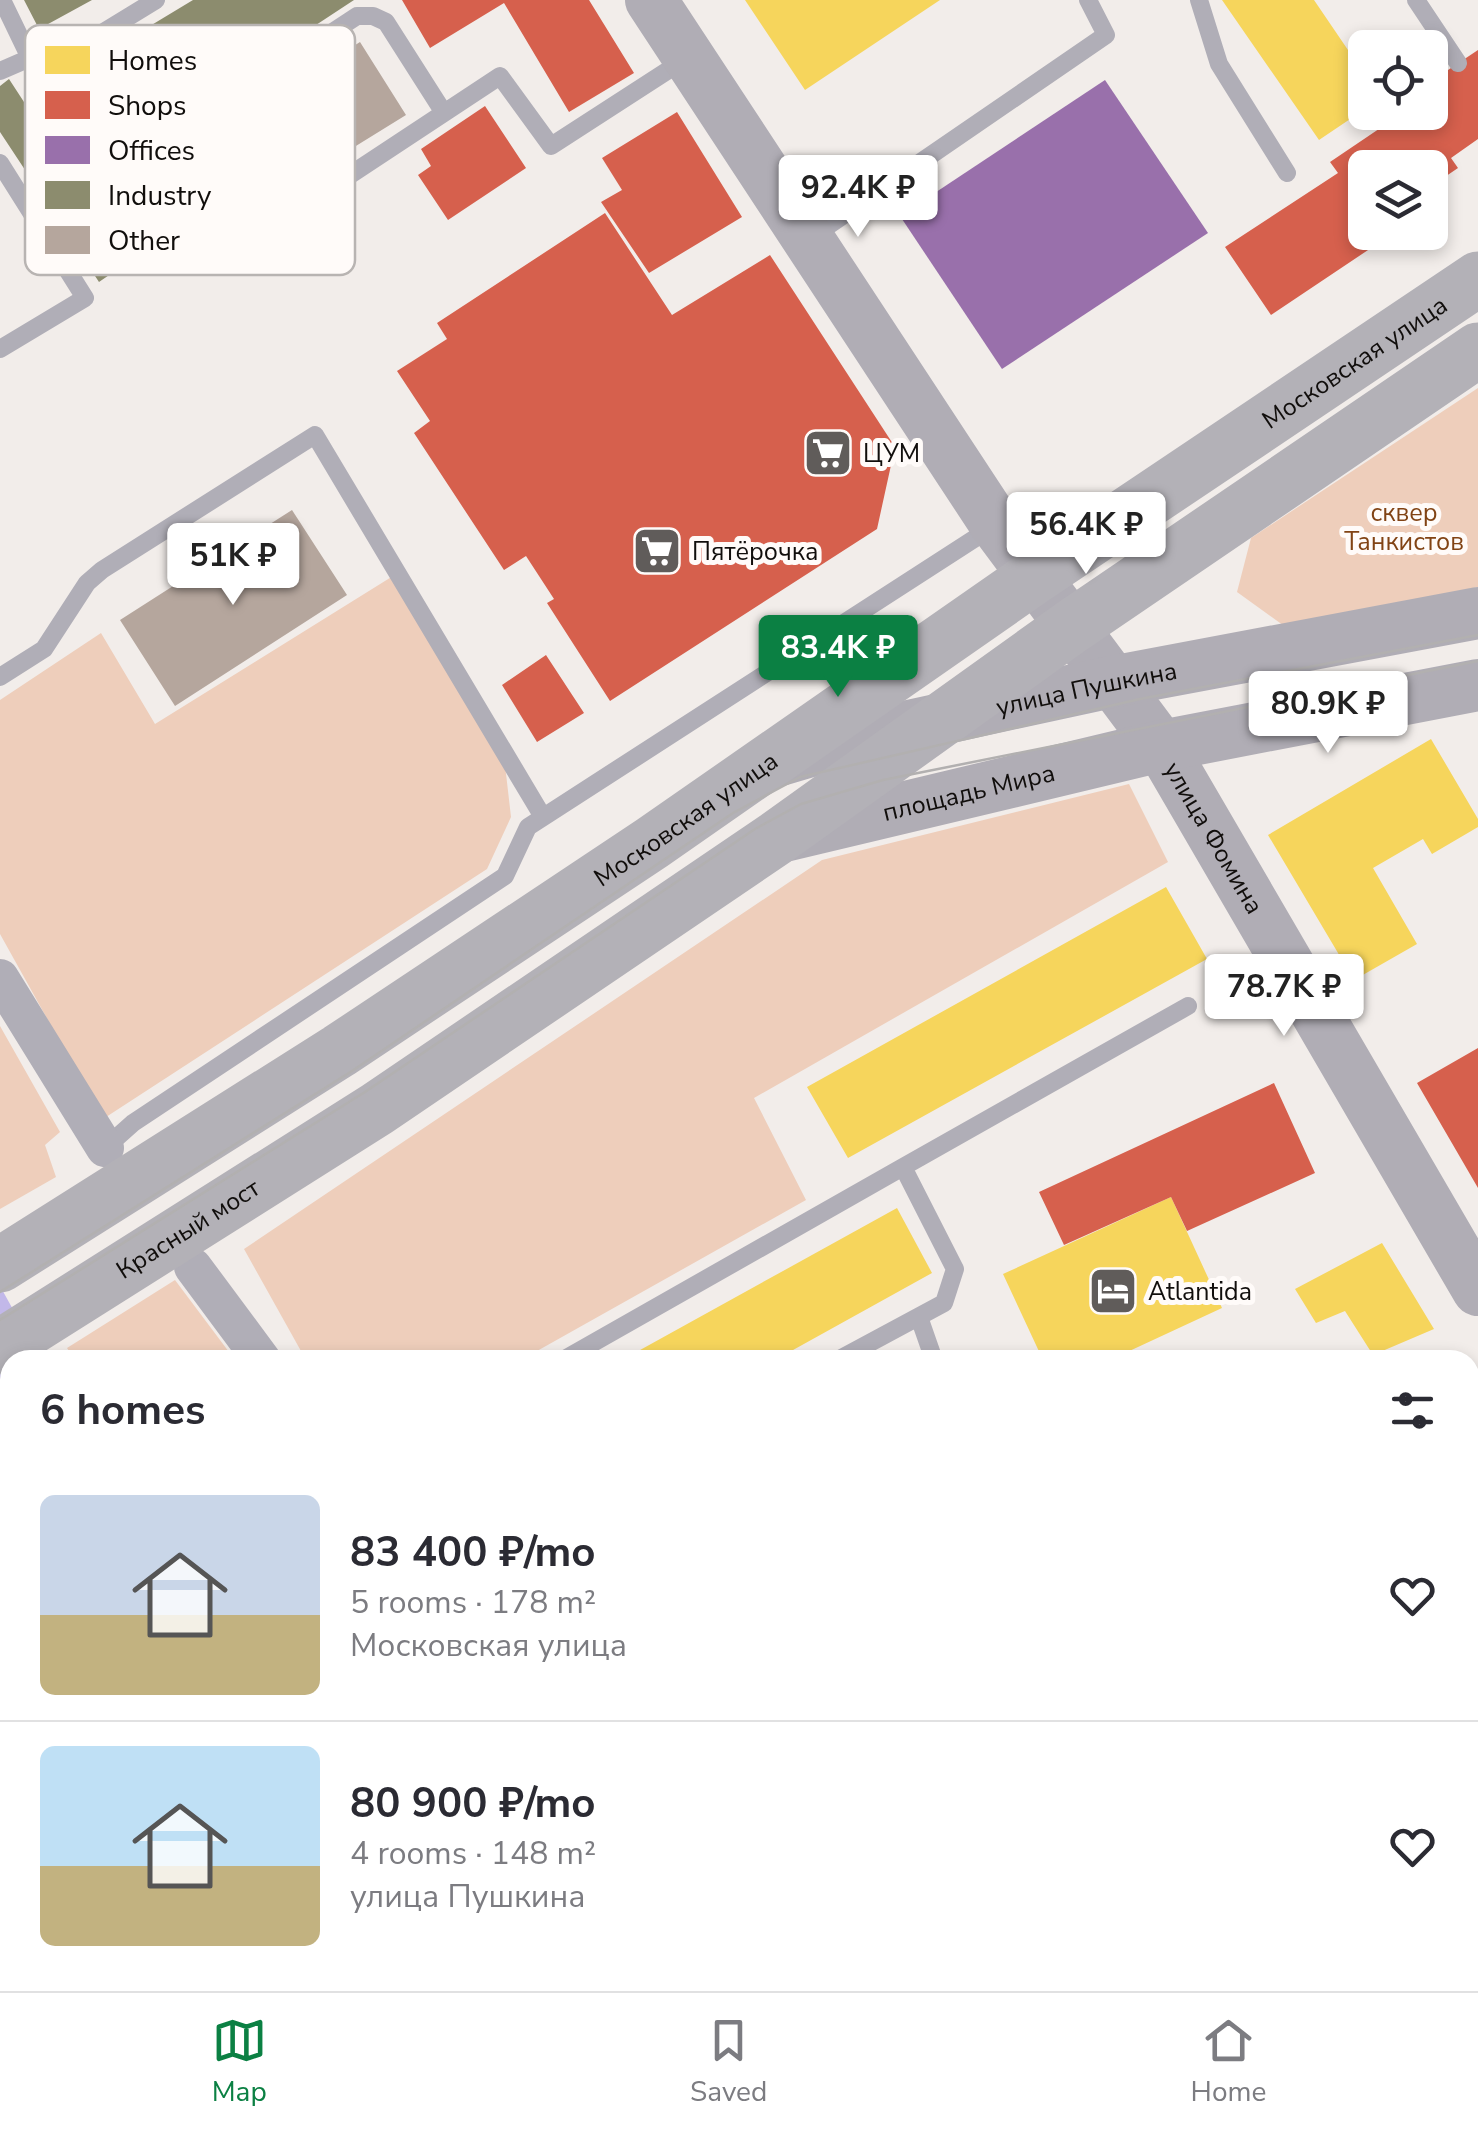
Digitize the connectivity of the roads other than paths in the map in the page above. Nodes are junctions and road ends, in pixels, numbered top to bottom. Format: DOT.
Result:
graph roads {
  1 [pos="2,0"];
  2 [pos="156,0"];
  3 [pos="651,0"];
  4 [pos="1088,0"];
  5 [pos="1200,0"];
  6 [pos="1416,0"];
  7 [pos="115,25"];
  8 [pos="343,25"];
  9 [pos="25,48"];
  10 [pos="689,57"];
  11 [pos="25,60"];
  12 [pos="1458,63"];
  13 [pos="0,71"];
  14 [pos="444,113"];
  15 [pos="0,163"];
  16 [pos="355,172"];
  17 [pos="1287,173"];
  18 [pos="25,202"];
  19 [pos="808,239"];
  20 [pos="71,275"];
  21 [pos="1478,280"];
  22 [pos="0,349"];
  23 [pos="1478,350"];
  24 [pos="996,526"];
  25 [pos="1034,577"];
  26 [pos="1478,613"];
  27 [pos="1071,627"];
  28 [pos="0,678"];
  29 [pos="1112,682"];
  30 [pos="1478,685"];
  31 [pos="942,719"];
  32 [pos="1161,746"];
  33 [pos="757,768"];
  34 [pos="543,818"];
  35 [pos="775,838"];
  36 [pos="0,978"];
  37 [pos="1188,1006"];
  38 [pos="105,1148"];
  39 [pos="903,1167"];
  40 [pos="0,1265"];
  41 [pos="193,1267"];
  42 [pos="1476,1281"];
  43 [pos="919,1316"];
  44 [pos="0,1347"];
  45 [pos="255,1350"];
  46 [pos="581,1350"];
  47 [pos="856,1350"];
  48 [pos="931,1350"];
  1 -- 9 [label="lane"];
  2 -- 7 [label="lane"];
  3 -- 10 [label="street, улица Фомина"];
  4 -- 19 [label="lane"];
  5 -- 17 [label="lane"];
  6 -- 12 [label="lane"];
  8 -- 14 [label="lane"];
  10 -- 14 [label="lane"];
  10 -- 19 [label="street, улица Фомина"];
  11 -- 13 [label="lane"];
  14 -- 16 [label="lane"];
  15 -- 18 [label="lane"];
  19 -- 24 [label="street, улица Фомина"];
  20 -- 22 [label="lane"];
  21 -- 25 [label="main road, Московская улица"];
  23 -- 27 [label="main road"];
  24 -- 25 [label="street, улица Фомина"];
  24 -- 34 [label="lane"];
  25 -- 27 [label="street, улица Фомина"];
  25 -- 33 [label="main road, Московская улица"];
  26 -- 29 [label="street, улица Пушкина"];
  27 -- 29 [label="street, улица Фомина"];
  27 -- 31 [label="main road"];
  28 -- 34 [label="lane"];
  29 -- 31 [label="street, улица Пушкина"];
  29 -- 32 [label="street, улица Фомина"];
  30 -- 32 [label="street"];
  31 -- 33 [label="street, улица Пушкина"];
  31 -- 35 [label="main road"];
  32 -- 35 [label="street, площадь Мира"];
  32 -- 42 [label="street, улица Фомина"];
  33 -- 40 [label="main road, Московская улица"];
  34 -- 38 [label="lane"];
  35 -- 44 [label="main road, Красный мост"];
  36 -- 38 [label="street"];
  37 -- 39 [label="lane"];
  39 -- 43 [label="lane"];
  39 -- 46 [label="lane"];
  41 -- 45 [label="street"];
  43 -- 47 [label="lane"];
  43 -- 48 [label="lane"];
}
